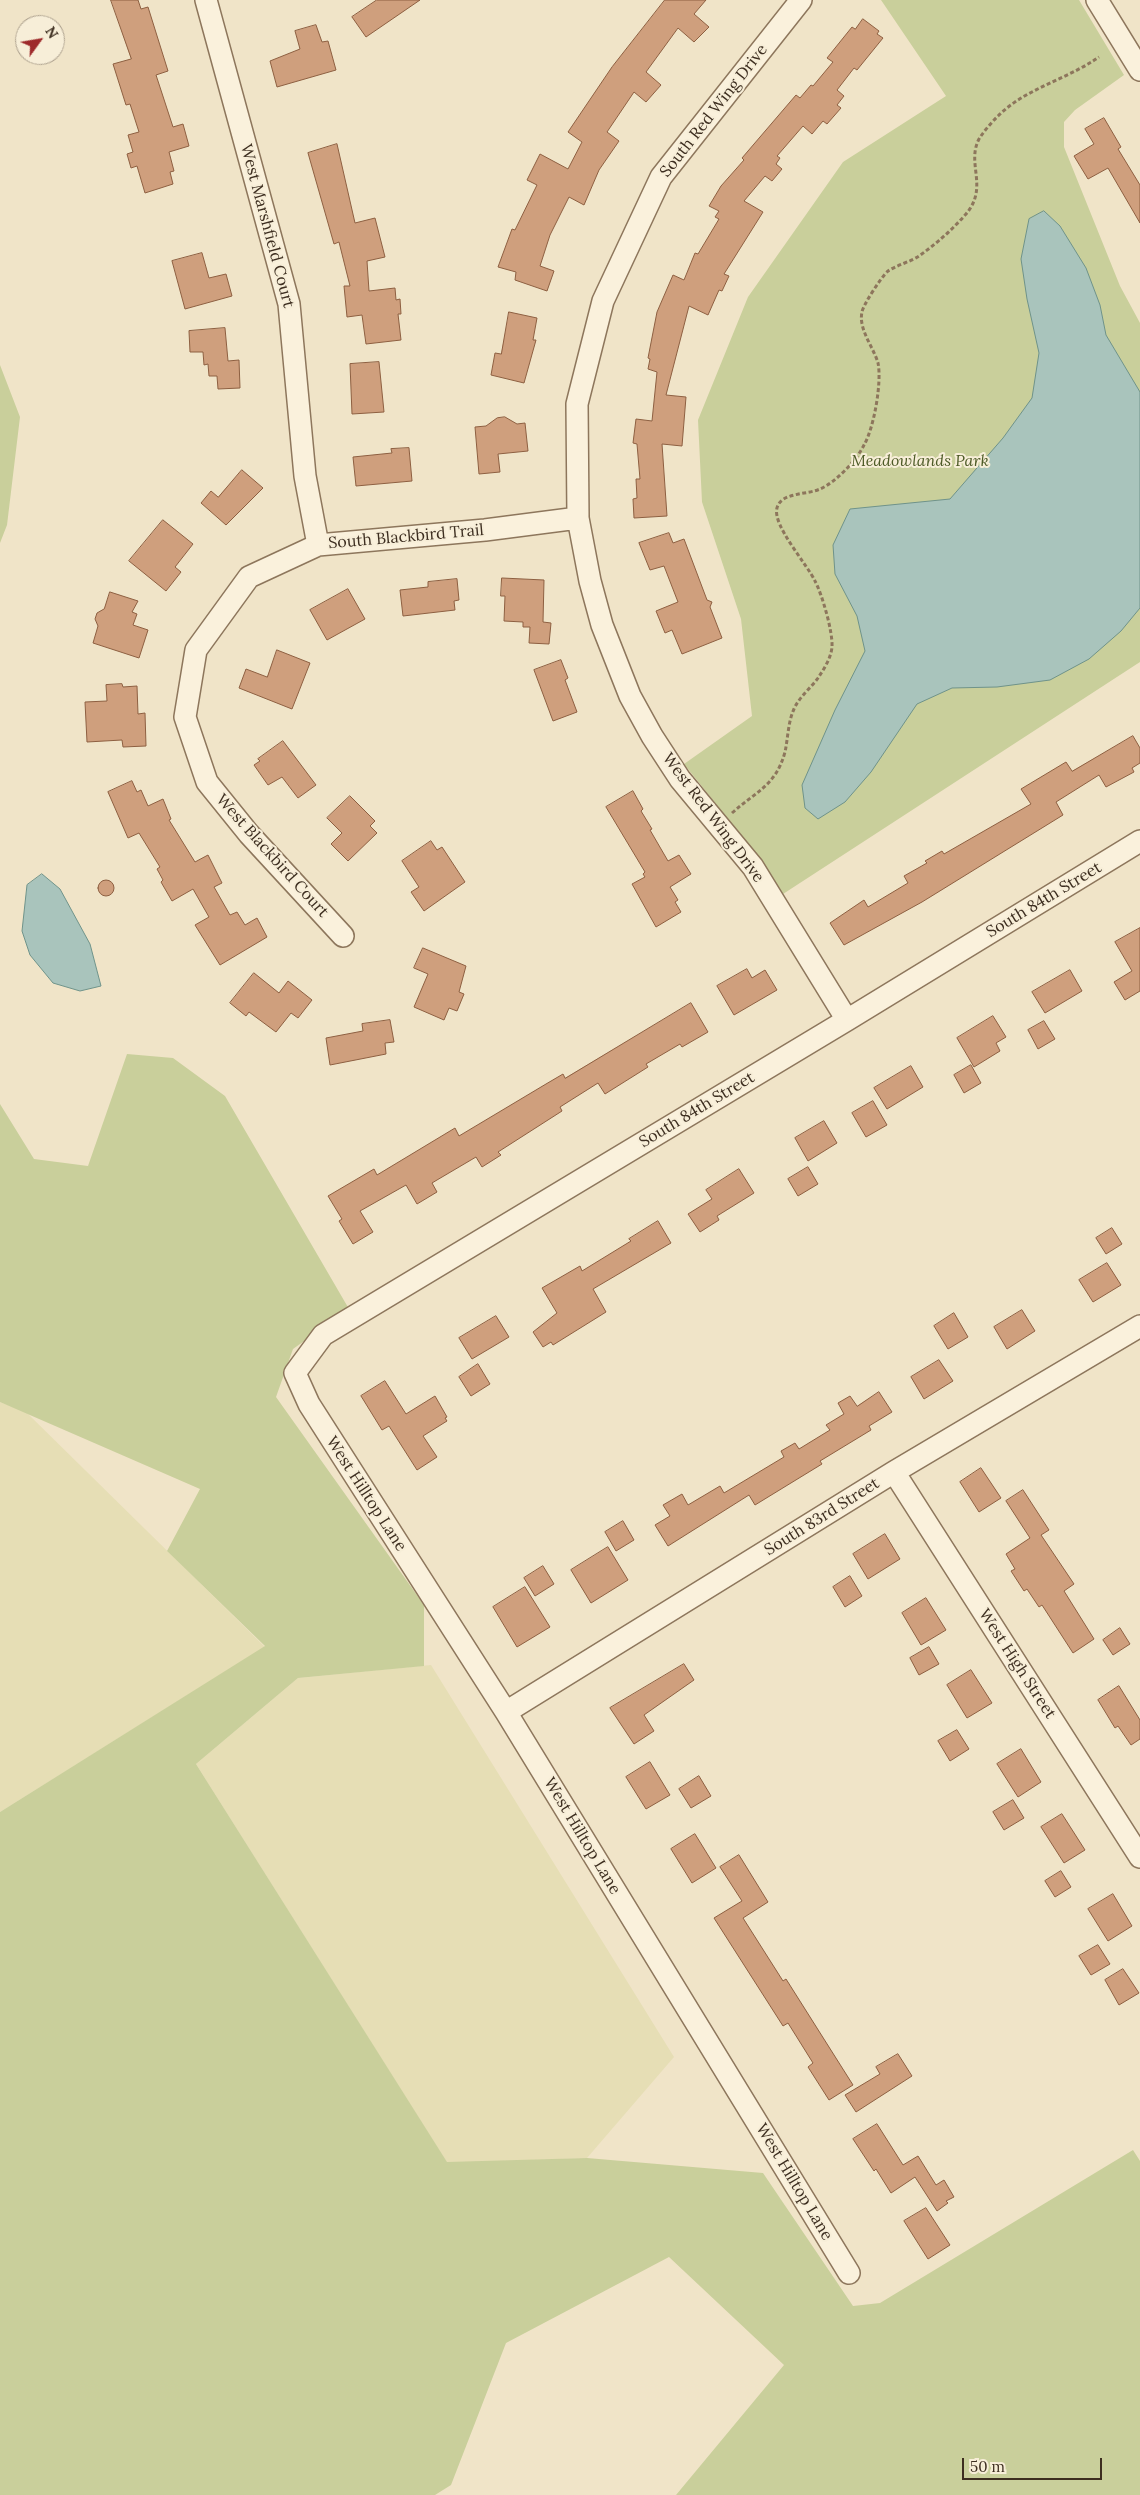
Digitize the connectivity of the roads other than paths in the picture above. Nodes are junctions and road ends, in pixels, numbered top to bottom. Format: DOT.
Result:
graph roads {
  1 [pos="801,0"];
  2 [pos="1097,0"];
  3 [pos="211,1"];
  4 [pos="1140,70"];
  5 [pos="578,518"];
  6 [pos="318,545"];
  7 [pos="185,717"];
  8 [pos="1140,841"];
  9 [pos="343,936"];
  10 [pos="847,1020"];
  11 [pos="1140,1326"];
  12 [pos="309,1404"];
  13 [pos="894,1472"];
  14 [pos="506,1712"];
  15 [pos="1140,1857"];
  16 [pos="849,2272"];
  1 -- 5 [label="street, South Red Wing Drive"];
  2 -- 4 [label="street"];
  3 -- 6 [label="street, West Marshfield Court"];
  5 -- 6 [label="street, South Blackbird Trail"];
  5 -- 10 [label="street, West Red Wing Drive"];
  6 -- 7 [label="street, South Blackbird Trail"];
  7 -- 9 [label="street, West Blackbird Court"];
  8 -- 10 [label="street, South 84th Street"];
  10 -- 12 [label="street, South 84th Street"];
  11 -- 13 [label="street, South 83rd Street"];
  12 -- 14 [label="street, West Hilltop Lane"];
  13 -- 14 [label="street, South 83rd Street"];
  13 -- 15 [label="street, West High Street"];
  14 -- 16 [label="street, West Hilltop Lane"];
}
